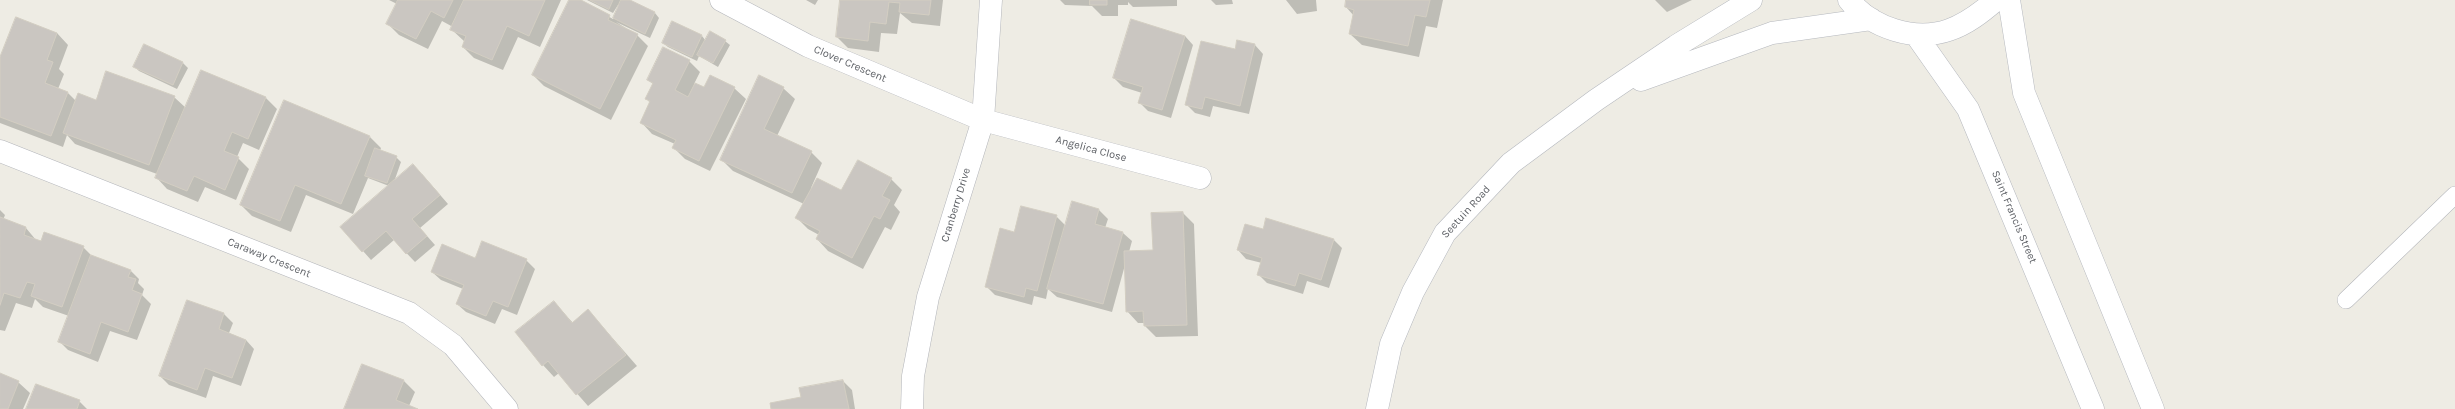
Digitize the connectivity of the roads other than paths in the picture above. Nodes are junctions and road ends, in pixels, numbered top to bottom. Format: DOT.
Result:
graph roads {
  1 [pos="721,0"];
  2 [pos="991,0"];
  3 [pos="1751,0"];
  4 [pos="1849,0"];
  5 [pos="1996,0"];
  6 [pos="2009,0"];
  7 [pos="1871,19"];
  8 [pos="1916,35"];
  9 [pos="1596,100"];
  10 [pos="983,120"];
  11 [pos="0,151"];
  12 [pos="1200,178"];
  13 [pos="2455,195"];
  14 [pos="2346,300"];
  15 [pos="507,409"];
  16 [pos="912,409"];
  17 [pos="1377,409"];
  18 [pos="2093,409"];
  19 [pos="2153,409"];
  1 -- 10 [label="street, Clover Crescent"];
  2 -- 10 [label="street, Cranberry Drive"];
  3 -- 9 [label="street"];
  4 -- 7 [label="street"];
  5 -- 8 [label="street"];
  6 -- 19 [label="street"];
  7 -- 8 [label="street"];
  7 -- 9 [label="street"];
  8 -- 18 [label="street, Saint Francis Street"];
  9 -- 17 [label="street, Seetuin Road"];
  10 -- 12 [label="street, Angelica Close"];
  10 -- 16 [label="street, Cranberry Drive"];
  11 -- 15 [label="street, Caraway Crescent"];
  13 -- 14 [label="lane"];
}
